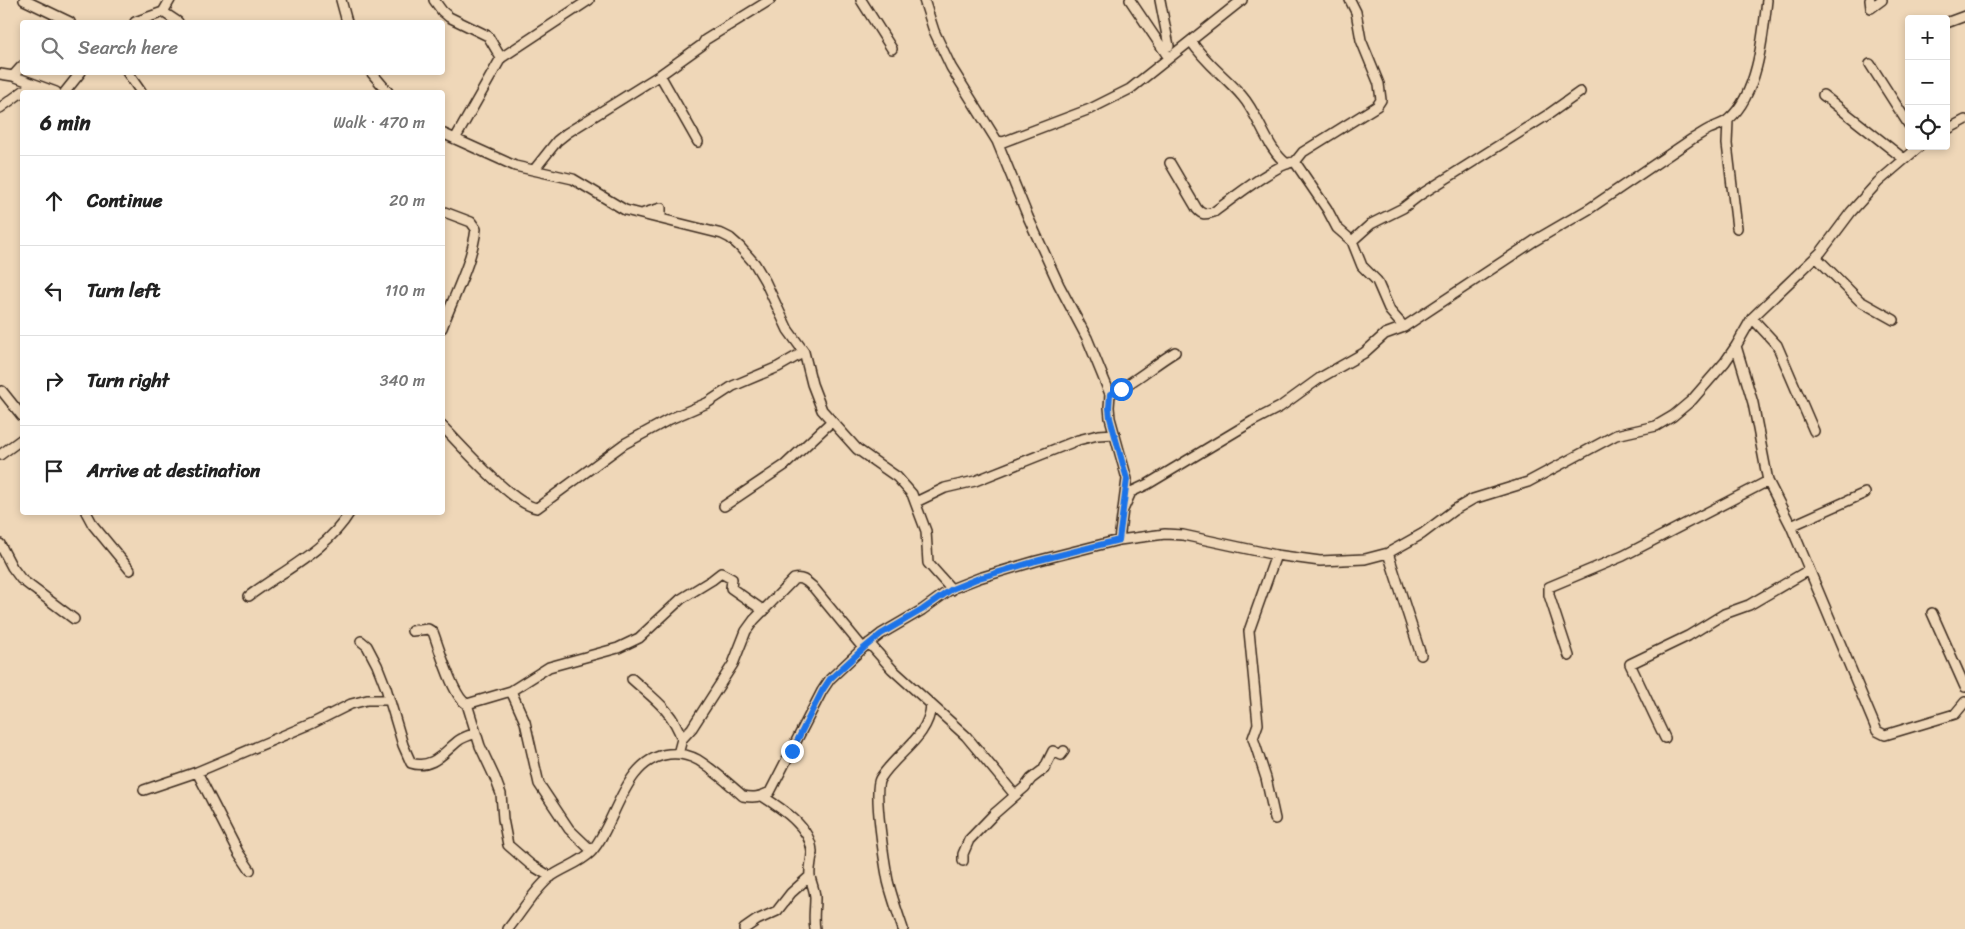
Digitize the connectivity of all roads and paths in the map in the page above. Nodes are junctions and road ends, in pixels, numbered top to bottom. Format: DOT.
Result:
graph roads {
  1 [pos="24,0"];
  2 [pos="170,0"];
  3 [pos="341,0"];
  4 [pos="434,0"];
  5 [pos="589,0"];
  6 [pos="770,0"];
  7 [pos="861,0"];
  8 [pos="924,0"];
  9 [pos="1130,0"];
  10 [pos="1160,0"];
  11 [pos="1242,0"];
  12 [pos="1350,0"];
  13 [pos="1767,0"];
  14 [pos="1870,0"];
  15 [pos="1882,0"];
  16 [pos="163,12"];
  17 [pos="1965,16"];
  18 [pos="62,20"];
  19 [pos="140,20"];
  20 [pos="175,20"];
  21 [pos="346,20"];
  22 [pos="1950,22"];
  23 [pos="1191,41"];
  24 [pos="1162,47"];
  25 [pos="892,49"];
  26 [pos="501,58"];
  27 [pos="1169,58"];
  28 [pos="1870,64"];
  29 [pos="20,68"];
  30 [pos="0,74"];
  31 [pos="79,75"];
  32 [pos="129,75"];
  33 [pos="374,75"];
  34 [pos="660,75"];
  35 [pos="13,76"];
  36 [pos="33,84"];
  37 [pos="25,90"];
  38 [pos="50,90"];
  39 [pos="67,90"];
  40 [pos="140,90"];
  41 [pos="386,90"];
  42 [pos="1580,92"];
  43 [pos="20,93"];
  44 [pos="1823,95"];
  45 [pos="0,108"];
  46 [pos="1905,119"];
  47 [pos="1728,120"];
  48 [pos="1964,123"];
  49 [pos="1950,128"];
  50 [pos="445,135"];
  51 [pos="454,139"];
  52 [pos="698,142"];
  53 [pos="997,142"];
  54 [pos="1915,150"];
  55 [pos="1904,159"];
  56 [pos="1170,163"];
  57 [pos="1291,163"];
  58 [pos="534,170"];
  59 [pos="445,212"];
  60 [pos="1737,228"];
  61 [pos="1352,241"];
  62 [pos="1816,257"];
  63 [pos="1752,318"];
  64 [pos="1894,320"];
  65 [pos="445,321"];
  66 [pos="1404,327"];
  67 [pos="1736,346"];
  68 [pos="804,352"];
  69 [pos="1175,352"];
  70 [pos="2,391"];
  71 [pos="1110,394"];
  72 [pos="20,414"];
  73 [pos="832,421"];
  74 [pos="445,429"];
  75 [pos="1814,431"];
  76 [pos="1115,434"];
  77 [pos="20,440"];
  78 [pos="0,455"];
  79 [pos="1768,481"];
  80 [pos="1865,493"];
  81 [pos="916,502"];
  82 [pos="724,506"];
  83 [pos="1123,510"];
  84 [pos="88,515"];
  85 [pos="347,515"];
  86 [pos="1791,526"];
  87 [pos="1119,540"];
  88 [pos="0,544"];
  89 [pos="1388,553"];
  90 [pos="1276,556"];
  91 [pos="130,570"];
  92 [pos="1809,570"];
  93 [pos="952,590"];
  94 [pos="249,596"];
  95 [pos="764,611"];
  96 [pos="1932,613"];
  97 [pos="74,619"];
  98 [pos="412,631"];
  99 [pos="361,641"];
  100 [pos="866,645"];
  101 [pos="1421,655"];
  102 [pos="1569,656"];
  103 [pos="632,679"];
  104 [pos="1965,687"];
  105 [pos="386,688"];
  106 [pos="511,691"];
  107 [pos="378,699"];
  108 [pos="388,700"];
  109 [pos="467,704"];
  110 [pos="931,705"];
  111 [pos="1962,706"];
  112 [pos="1965,719"];
  113 [pos="476,733"];
  114 [pos="1665,738"];
  115 [pos="682,739"];
  116 [pos="1064,750"];
  117 [pos="678,754"];
  118 [pos="197,772"];
  119 [pos="144,790"];
  120 [pos="1015,795"];
  121 [pos="762,796"];
  122 [pos="1275,819"];
  123 [pos="592,851"];
  124 [pos="963,861"];
  125 [pos="250,870"];
  126 [pos="810,876"];
  127 [pos="551,877"];
  128 [pos="508,929"];
  129 [pos="744,929"];
  130 [pos="815,929"];
  131 [pos="903,929"];
  1 -- 18 [label="street"];
  2 -- 16 [label="street"];
  3 -- 21 [label="street"];
  4 -- 26 [label="street"];
  5 -- 26 [label="street"];
  6 -- 34 [label="street"];
  7 -- 25 [label="street"];
  8 -- 53 [label="street"];
  9 -- 24 [label="street"];
  10 -- 24 [label="street"];
  11 -- 23 [label="street"];
  12 -- 57 [label="street"];
  13 -- 47 [label="street"];
  14 -- 15 [label="street"];
  16 -- 19 [label="street"];
  16 -- 20 [label="street"];
  17 -- 22 [label="street"];
  23 -- 27 [label="street"];
  23 -- 57 [label="street"];
  24 -- 27 [label="street"];
  26 -- 51 [label="street"];
  27 -- 53 [label="street"];
  28 -- 46 [label="street"];
  29 -- 35 [label="street"];
  30 -- 35 [label="street"];
  31 -- 39 [label="street"];
  32 -- 40 [label="street"];
  33 -- 41 [label="street"];
  34 -- 52 [label="street"];
  34 -- 58 [label="street"];
  35 -- 36 [label="street"];
  36 -- 37 [label="street"];
  36 -- 38 [label="street"];
  42 -- 61 [label="street"];
  43 -- 45 [label="street"];
  44 -- 55 [label="street"];
  47 -- 60 [label="street"];
  47 -- 66 [label="street"];
  48 -- 49 [label="street"];
  50 -- 51 [label="street"];
  51 -- 58 [label="street"];
  53 -- 71 [label="street"];
  54 -- 55 [label="street"];
  55 -- 62 [label="street"];
  56 -- 57 [label="street"];
  57 -- 61 [label="street"];
  58 -- 68 [label="street"];
  59 -- 65 [label="street"];
  61 -- 66 [label="street"];
  62 -- 63 [label="street"];
  62 -- 64 [label="street"];
  63 -- 67 [label="street"];
  63 -- 75 [label="street"];
  66 -- 83 [label="street"];
  67 -- 79 [label="street"];
  67 -- 89 [label="street"];
  68 -- 73 [label="street"];
  68 -- 74 [label="street"];
  69 -- 71 [label="street"];
  70 -- 72 [label="street"];
  71 -- 76 [label="street"];
  73 -- 81 [label="street"];
  73 -- 82 [label="street"];
  76 -- 81 [label="street"];
  76 -- 83 [label="street"];
  77 -- 78 [label="street"];
  79 -- 86 [label="street"];
  79 -- 102 [label="street"];
  80 -- 86 [label="street"];
  81 -- 93 [label="street"];
  83 -- 87 [label="street"];
  84 -- 91 [label="street"];
  85 -- 94 [label="street"];
  86 -- 92 [label="street"];
  87 -- 90 [label="street"];
  87 -- 93 [label="street"];
  88 -- 97 [label="street"];
  89 -- 90 [label="street"];
  89 -- 101 [label="street"];
  90 -- 122 [label="street"];
  92 -- 111 [label="street"];
  92 -- 114 [label="street"];
  93 -- 100 [label="street"];
  95 -- 100 [label="street"];
  95 -- 106 [label="street"];
  95 -- 115 [label="street"];
  96 -- 104 [label="street"];
  98 -- 109 [label="street"];
  99 -- 105 [label="street"];
  100 -- 110 [label="street"];
  100 -- 121 [label="street"];
  103 -- 115 [label="street"];
  105 -- 107 [label="street"];
  105 -- 108 [label="street"];
  106 -- 109 [label="street"];
  106 -- 123 [label="street"];
  107 -- 108 [label="street"];
  107 -- 118 [label="street"];
  108 -- 113 [label="street"];
  109 -- 113 [label="street"];
  110 -- 120 [label="street"];
  110 -- 131 [label="street"];
  111 -- 112 [label="street"];
  113 -- 127 [label="street"];
  115 -- 117 [label="street"];
  116 -- 120 [label="street"];
  117 -- 121 [label="street"];
  117 -- 123 [label="street"];
  118 -- 119 [label="street"];
  118 -- 125 [label="street"];
  120 -- 124 [label="street"];
  121 -- 126 [label="street"];
  123 -- 127 [label="street"];
  126 -- 129 [label="street"];
  126 -- 130 [label="street"];
  127 -- 128 [label="street"];
}
